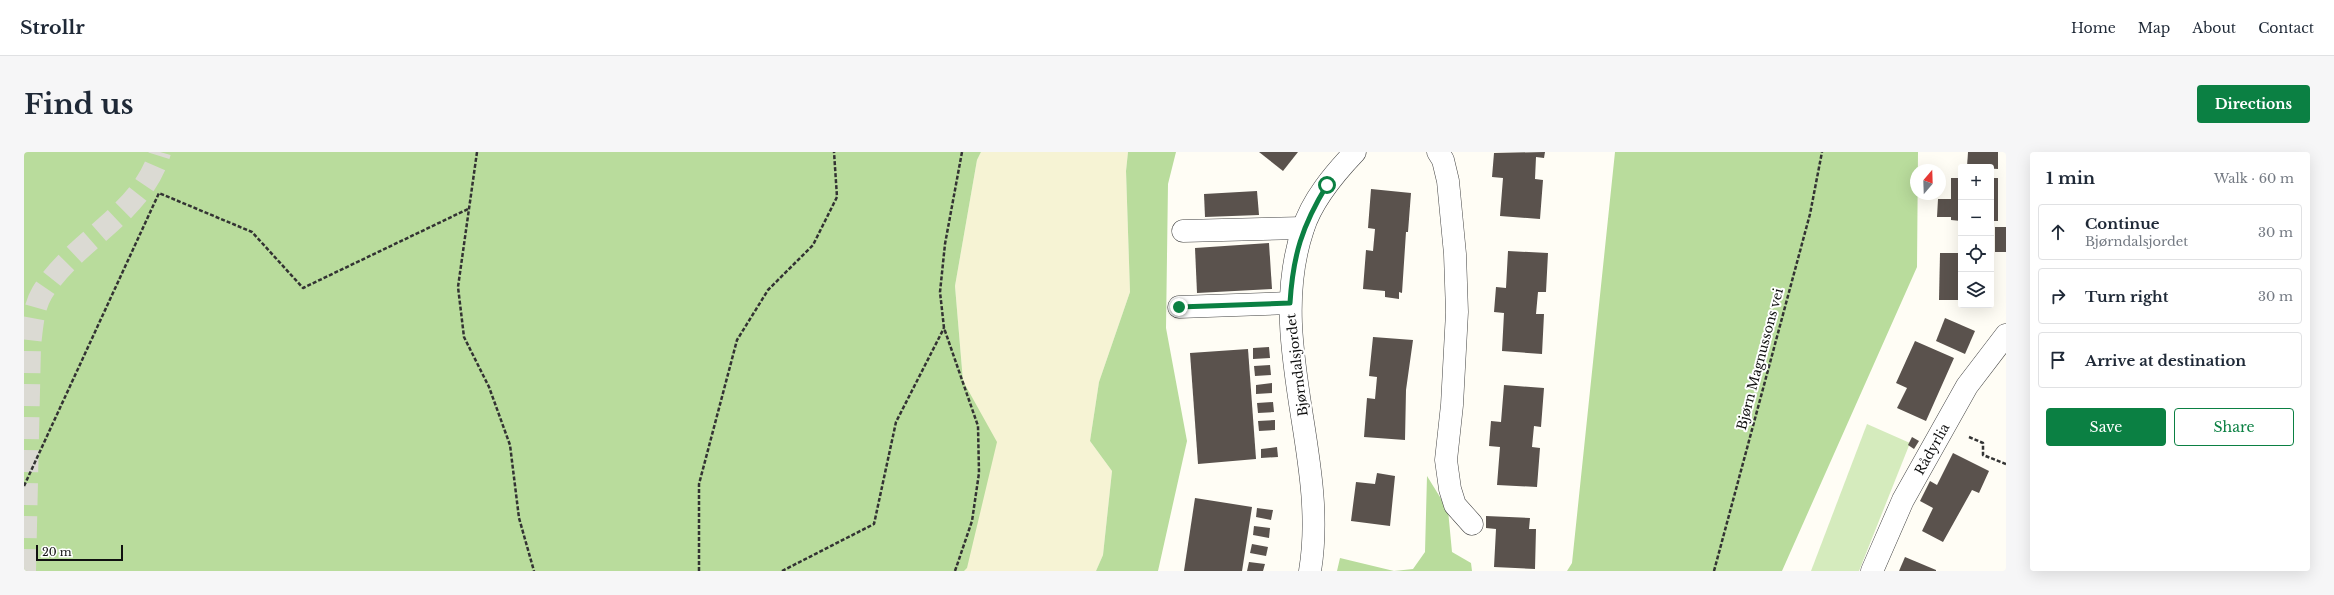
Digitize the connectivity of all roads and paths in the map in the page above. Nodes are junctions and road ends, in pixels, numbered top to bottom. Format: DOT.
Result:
graph roads {
  1 [pos="477,152"];
  2 [pos="834,152"];
  3 [pos="962,152"];
  4 [pos="1355,152"];
  5 [pos="1438,152"];
  6 [pos="1822,152"];
  7 [pos="468,209"];
  8 [pos="1303,228"];
  9 [pos="1183,231"];
  10 [pos="1290,303"];
  11 [pos="1179,307"];
  12 [pos="944,328"];
  13 [pos="2006,335"];
  14 [pos="1967,437"];
  15 [pos="2006,464"];
  16 [pos="24,486"];
  17 [pos="1472,524"];
  18 [pos="534,571"];
  19 [pos="699,571"];
  20 [pos="782,571"];
  21 [pos="955,571"];
  22 [pos="1310,571"];
  23 [pos="1714,571"];
  24 [pos="1872,571"];
  1 -- 7 [label="path"];
  2 -- 19 [label="path"];
  3 -- 12 [label="path"];
  4 -- 8 [label="street, Bjørndalsjordet"];
  5 -- 17 [label="street"];
  6 -- 23 [label="path, Bjørn Magnussons vei"];
  7 -- 16 [label="path"];
  7 -- 18 [label="path"];
  8 -- 9 [label="street"];
  8 -- 10 [label="street, Bjørndalsjordet"];
  10 -- 11 [label="street"];
  10 -- 22 [label="street, Bjørndalsjordet"];
  12 -- 20 [label="path"];
  12 -- 21 [label="path"];
  13 -- 24 [label="street, Rådyrlia"];
  14 -- 15 [label="path"];
}
